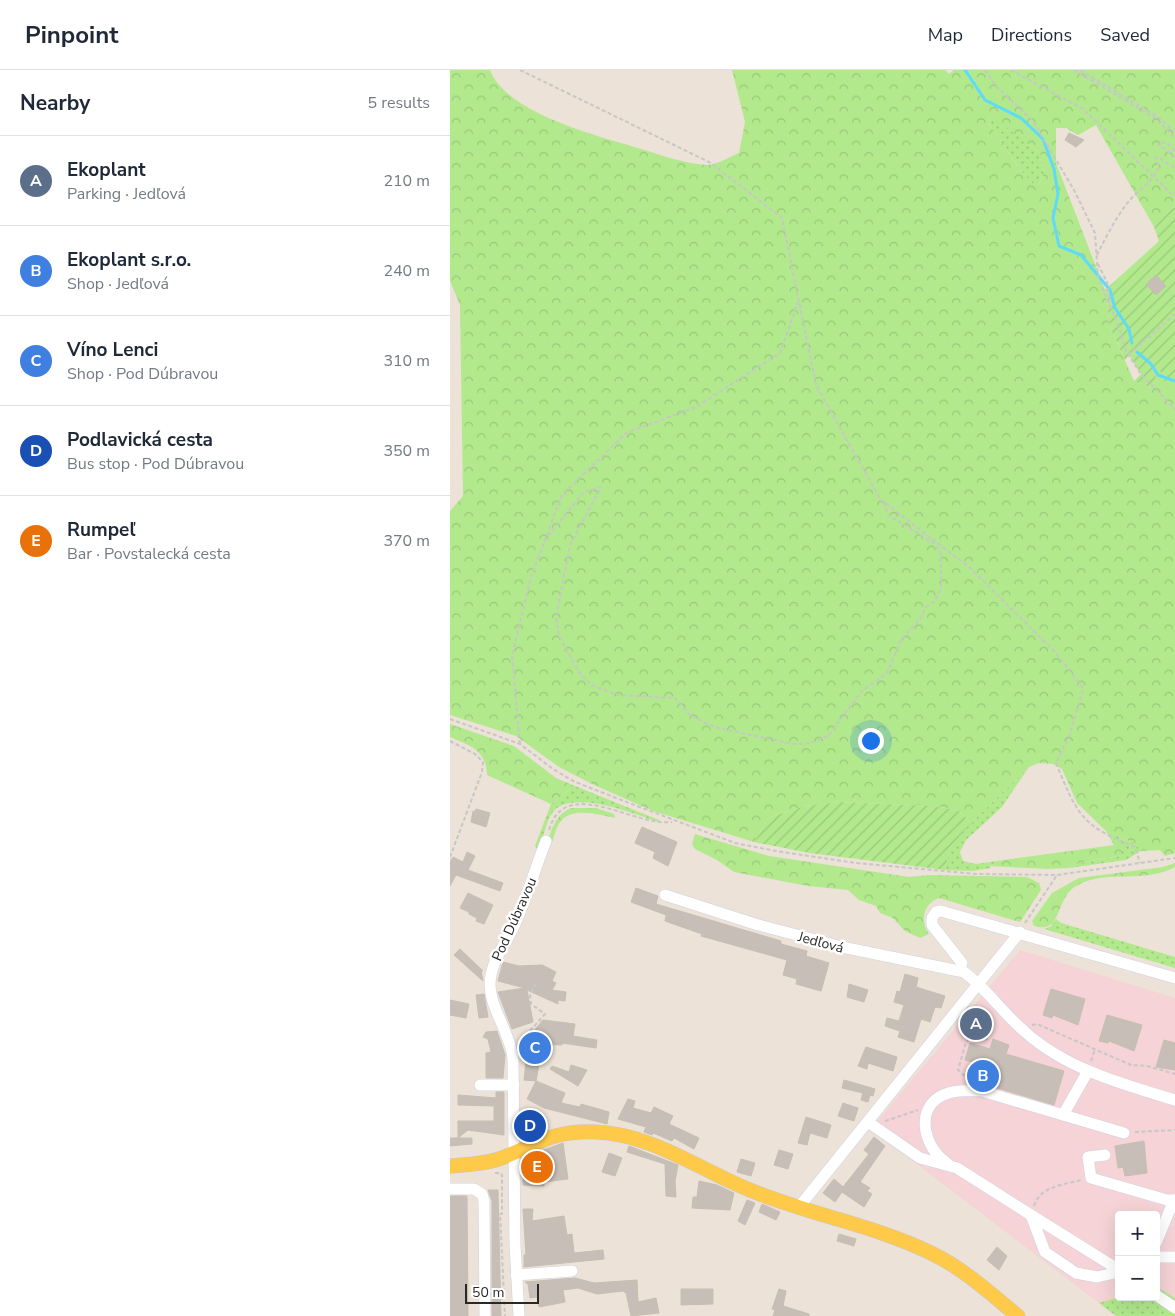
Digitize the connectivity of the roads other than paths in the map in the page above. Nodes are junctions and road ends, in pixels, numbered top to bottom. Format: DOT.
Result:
graph roads {
  1 [pos="546,841"];
  2 [pos="665,895"];
  3 [pos="1020,932"];
  4 [pos="962,963"];
  5 [pos="1175,978"];
  6 [pos="978,982"];
  7 [pos="1088,1070"];
  8 [pos="480,1085"];
  9 [pos="514,1085"];
  10 [pos="1175,1100"];
  11 [pos="1063,1114"];
  12 [pos="868,1122"];
  13 [pos="1124,1133"];
  14 [pos="515,1151"];
  15 [pos="1105,1155"];
  16 [pos="450,1166"];
  17 [pos="956,1168"];
  18 [pos="450,1189"];
  19 [pos="1174,1200"];
  20 [pos="799,1207"];
  21 [pos="1031,1215"];
  22 [pos="1160,1233"];
  23 [pos="1160,1257"];
  24 [pos="1175,1257"];
  25 [pos="1115,1268"];
  26 [pos="572,1271"];
  27 [pos="1115,1272"];
  28 [pos="516,1274"];
  29 [pos="1160,1298"];
  30 [pos="1175,1308"];
  31 [pos="485,1316"];
  32 [pos="520,1316"];
  33 [pos="1018,1316"];
  1 -- 9 [label="street, Pod Dúbravou"];
  2 -- 6 [label="street, Jedľová"];
  3 -- 4 [label="street"];
  3 -- 5 [label="street"];
  3 -- 6 [label="street"];
  6 -- 7 [label="street, Jedľová"];
  6 -- 12 [label="street"];
  7 -- 10 [label="street, Jedľová"];
  7 -- 11 [label="street"];
  8 -- 9 [label="street"];
  9 -- 14 [label="street, Pod Dúbravou"];
  11 -- 13 [label="street"];
  11 -- 17 [label="street"];
  12 -- 17 [label="street"];
  12 -- 20 [label="street"];
  14 -- 16 [label="main road"];
  14 -- 20 [label="main road"];
  14 -- 28 [label="street, Pod Dúbravou"];
  15 -- 19 [label="street"];
  17 -- 21 [label="street"];
  18 -- 31 [label="street"];
  19 -- 22 [label="street"];
  20 -- 33 [label="main road"];
  21 -- 25 [label="street"];
  21 -- 27 [label="street"];
  23 -- 24 [label="street"];
  26 -- 28 [label="street"];
  28 -- 32 [label="street, Pod Dúbravou"];
  29 -- 30 [label="street"];
}
